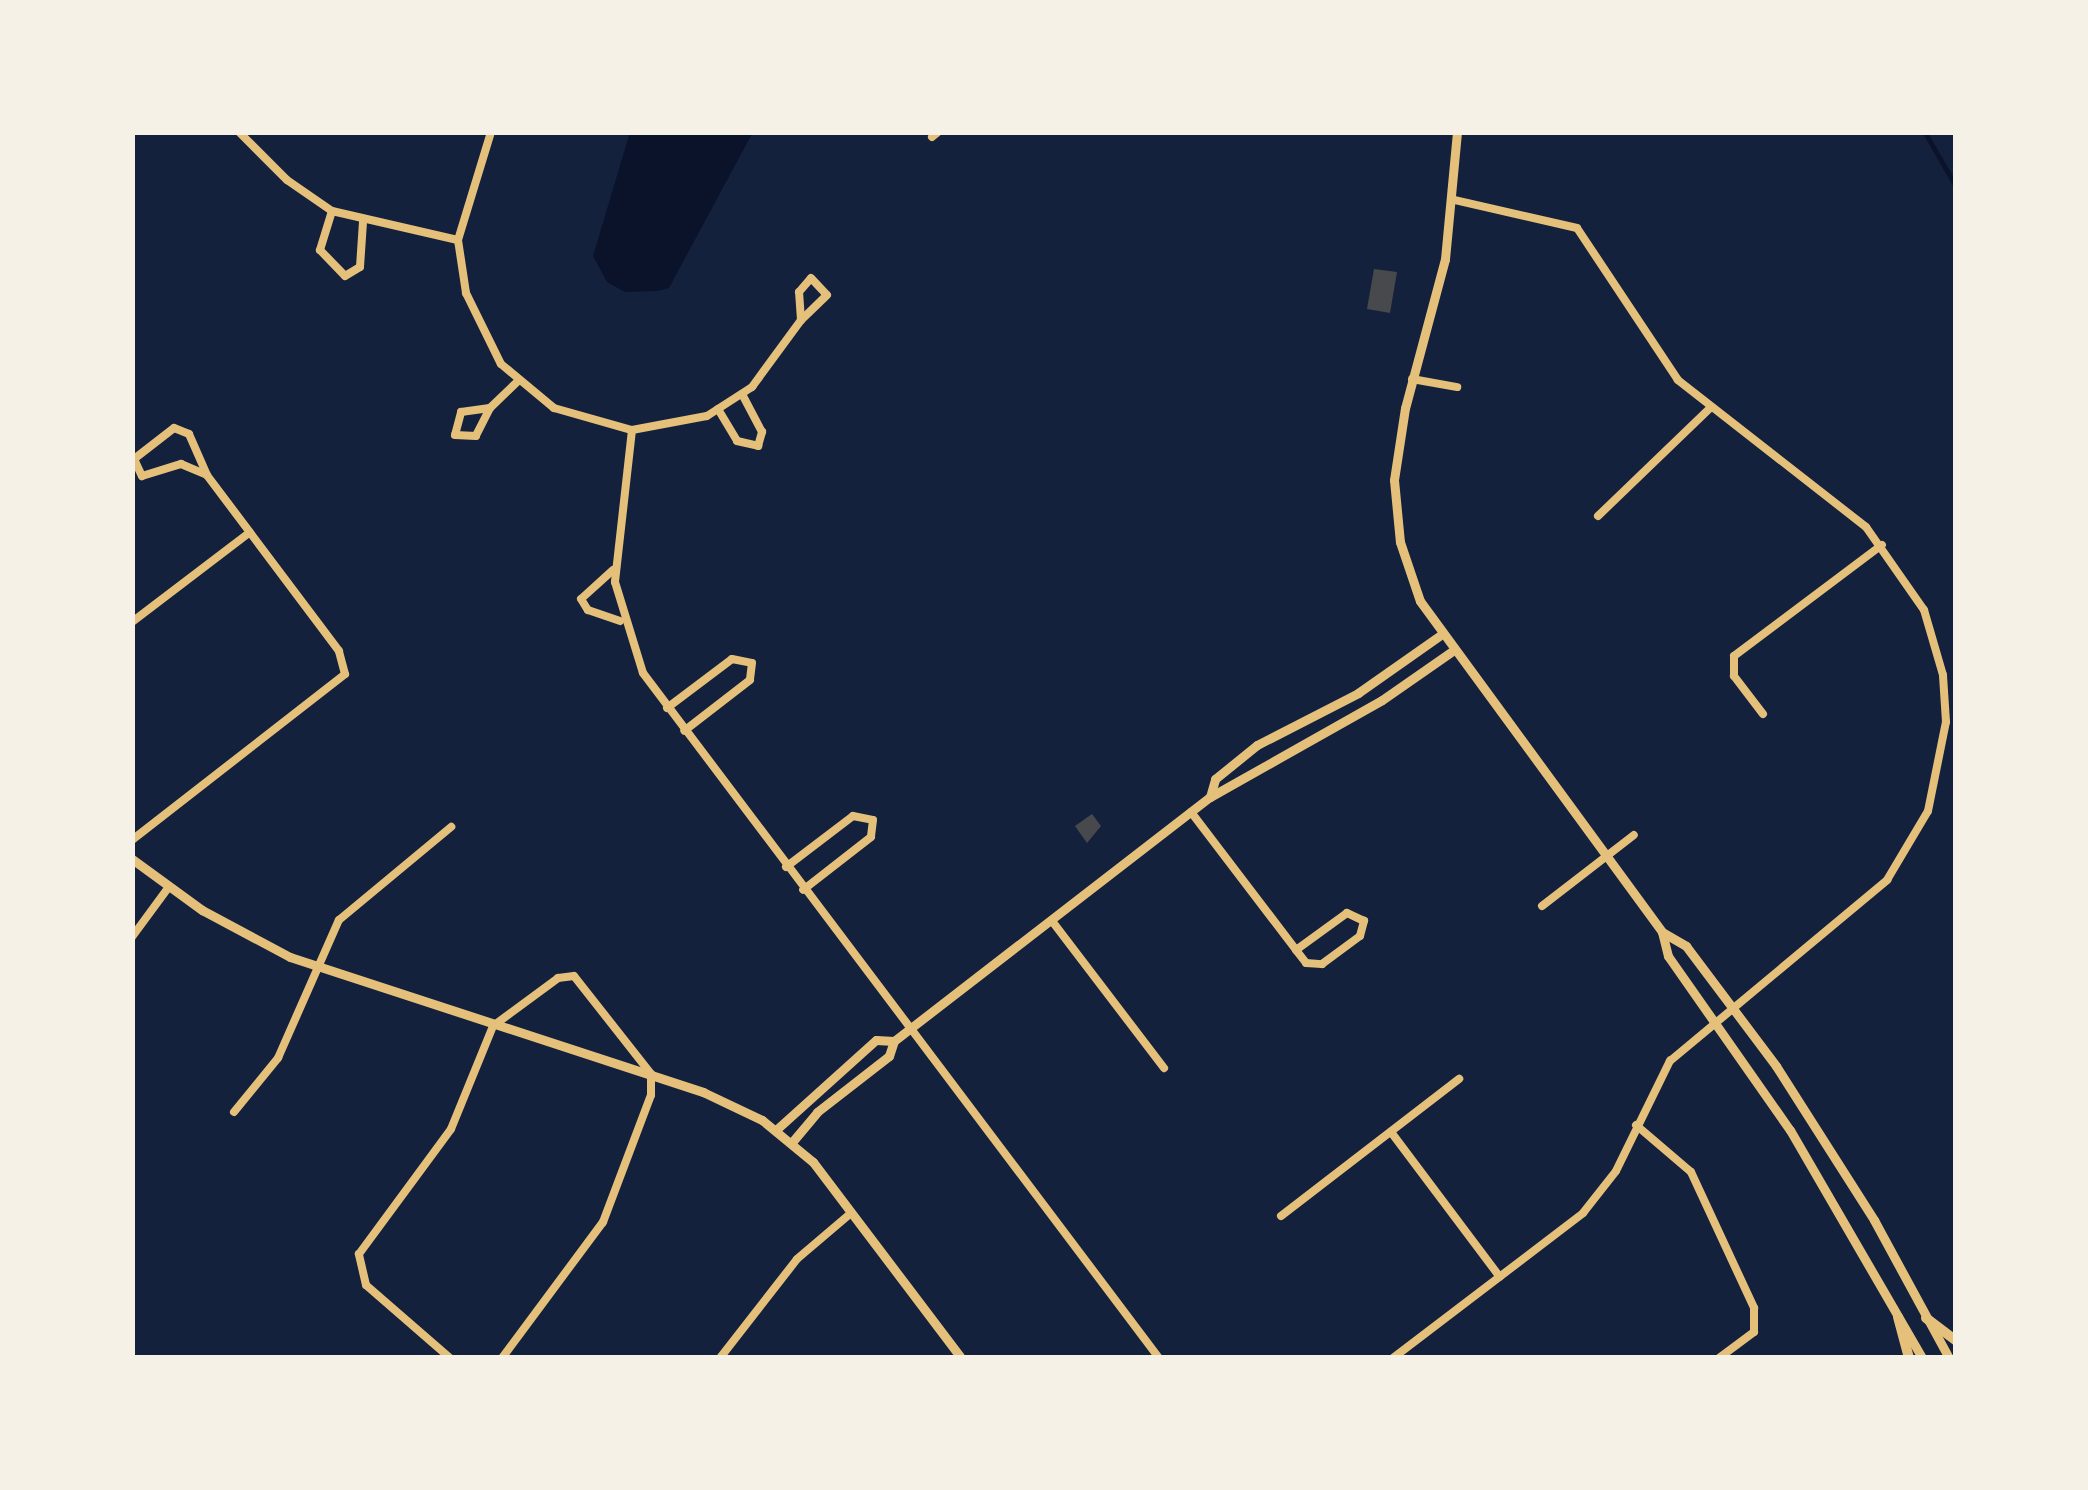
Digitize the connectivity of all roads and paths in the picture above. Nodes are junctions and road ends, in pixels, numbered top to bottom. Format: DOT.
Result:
graph roads {
  1 [pos="239,132"];
  2 [pos="491,132"];
  3 [pos="1457,132"];
  4 [pos="1455,200"];
  5 [pos="332,211"];
  6 [pos="363,222"];
  7 [pos="458,240"];
  8 [pos="801,320"];
  9 [pos="1412,379"];
  10 [pos="517,382"];
  11 [pos="1456,387"];
  12 [pos="742,394"];
  13 [pos="490,408"];
  14 [pos="1709,409"];
  15 [pos="718,410"];
  16 [pos="632,430"];
  17 [pos="207,475"];
  18 [pos="1598,516"];
  19 [pos="250,532"];
  20 [pos="1882,545"];
  21 [pos="614,569"];
  22 [pos="621,621"];
  23 [pos="132,622"];
  24 [pos="1439,637"];
  25 [pos="1451,652"];
  26 [pos="667,708"];
  27 [pos="1763,714"];
  28 [pos="684,731"];
  29 [pos="1210,796"];
  30 [pos="1191,812"];
  31 [pos="451,827"];
  32 [pos="1634,835"];
  33 [pos="132,840"];
  34 [pos="1606,857"];
  35 [pos="132,859"];
  36 [pos="786,867"];
  37 [pos="168,888"];
  38 [pos="803,890"];
  39 [pos="1542,907"];
  40 [pos="1052,921"];
  41 [pos="1662,932"];
  42 [pos="132,937"];
  43 [pos="1296,950"];
  44 [pos="312,966"];
  45 [pos="1734,1010"];
  46 [pos="1715,1023"];
  47 [pos="493,1026"];
  48 [pos="909,1029"];
  49 [pos="894,1041"];
  50 [pos="1164,1068"];
  51 [pos="651,1074"];
  52 [pos="1460,1079"];
  53 [pos="234,1112"];
  54 [pos="1636,1125"];
  55 [pos="777,1130"];
  56 [pos="1390,1132"];
  57 [pos="793,1142"];
  58 [pos="851,1213"];
  59 [pos="1281,1216"];
  60 [pos="1500,1277"];
  61 [pos="1898,1317"];
  62 [pos="1926,1318"];
  63 [pos="1956,1341"];
  64 [pos="450,1358"];
  65 [pos="502,1358"];
  66 [pos="720,1358"];
  67 [pos="960,1358"];
  68 [pos="1159,1358"];
  69 [pos="1393,1358"];
  70 [pos="1719,1358"];
  71 [pos="1909,1358"];
  72 [pos="1922,1358"];
  73 [pos="1949,1358"];
  1 -- 5 [label="street"];
  2 -- 7 [label="street"];
  3 -- 4 [label="street"];
  4 -- 9 [label="street"];
  4 -- 14 [label="street"];
  5 -- 6 [label="street"];
  5 -- 6 [label="street"];
  6 -- 7 [label="street"];
  7 -- 10 [label="street"];
  8 -- 8 [label="street"];
  8 -- 12 [label="street"];
  9 -- 11 [label="street"];
  9 -- 24 [label="street"];
  10 -- 13 [label="street"];
  10 -- 16 [label="street"];
  12 -- 15 [label="street"];
  12 -- 15 [label="street"];
  13 -- 13 [label="street"];
  14 -- 18 [label="street"];
  14 -- 20 [label="street"];
  15 -- 16 [label="street"];
  16 -- 21 [label="street"];
  17 -- 17 [label="street"];
  17 -- 19 [label="street"];
  19 -- 23 [label="street"];
  19 -- 33 [label="street"];
  20 -- 27 [label="street"];
  20 -- 45 [label="street"];
  21 -- 22 [label="street"];
  21 -- 22 [label="street"];
  22 -- 26 [label="street"];
  24 -- 25 [label="street"];
  24 -- 29 [label="street"];
  25 -- 29 [label="street"];
  25 -- 34 [label="street"];
  26 -- 28 [label="street"];
  26 -- 28 [label="street"];
  28 -- 36 [label="street"];
  29 -- 30 [label="street"];
  30 -- 40 [label="street"];
  30 -- 43 [label="street"];
  31 -- 44 [label="street"];
  32 -- 34 [label="street"];
  34 -- 39 [label="street"];
  34 -- 41 [label="street"];
  35 -- 37 [label="street"];
  36 -- 38 [label="street"];
  36 -- 38 [label="street"];
  37 -- 42 [label="street"];
  37 -- 44 [label="street"];
  38 -- 48 [label="street"];
  40 -- 48 [label="street"];
  40 -- 50 [label="street"];
  41 -- 45 [label="street"];
  41 -- 46 [label="street"];
  43 -- 43 [label="street"];
  44 -- 47 [label="street"];
  44 -- 53 [label="street"];
  45 -- 46 [label="street"];
  45 -- 62 [label="street"];
  46 -- 54 [label="street"];
  46 -- 61 [label="street"];
  47 -- 51 [label="street"];
  47 -- 51 [label="street"];
  47 -- 64 [label="street"];
  48 -- 49 [label="street"];
  48 -- 68 [label="street"];
  49 -- 55 [label="street"];
  49 -- 57 [label="street"];
  51 -- 55 [label="street"];
  51 -- 65 [label="street"];
  52 -- 56 [label="street"];
  54 -- 60 [label="street"];
  54 -- 70 [label="street"];
  55 -- 57 [label="street"];
  56 -- 59 [label="street"];
  56 -- 60 [label="street"];
  57 -- 58 [label="street"];
  58 -- 66 [label="street"];
  58 -- 67 [label="street"];
  60 -- 69 [label="street"];
  61 -- 71 [label="main road"];
  61 -- 72 [label="street"];
  62 -- 63 [label="main road"];
  62 -- 73 [label="street"];
}
